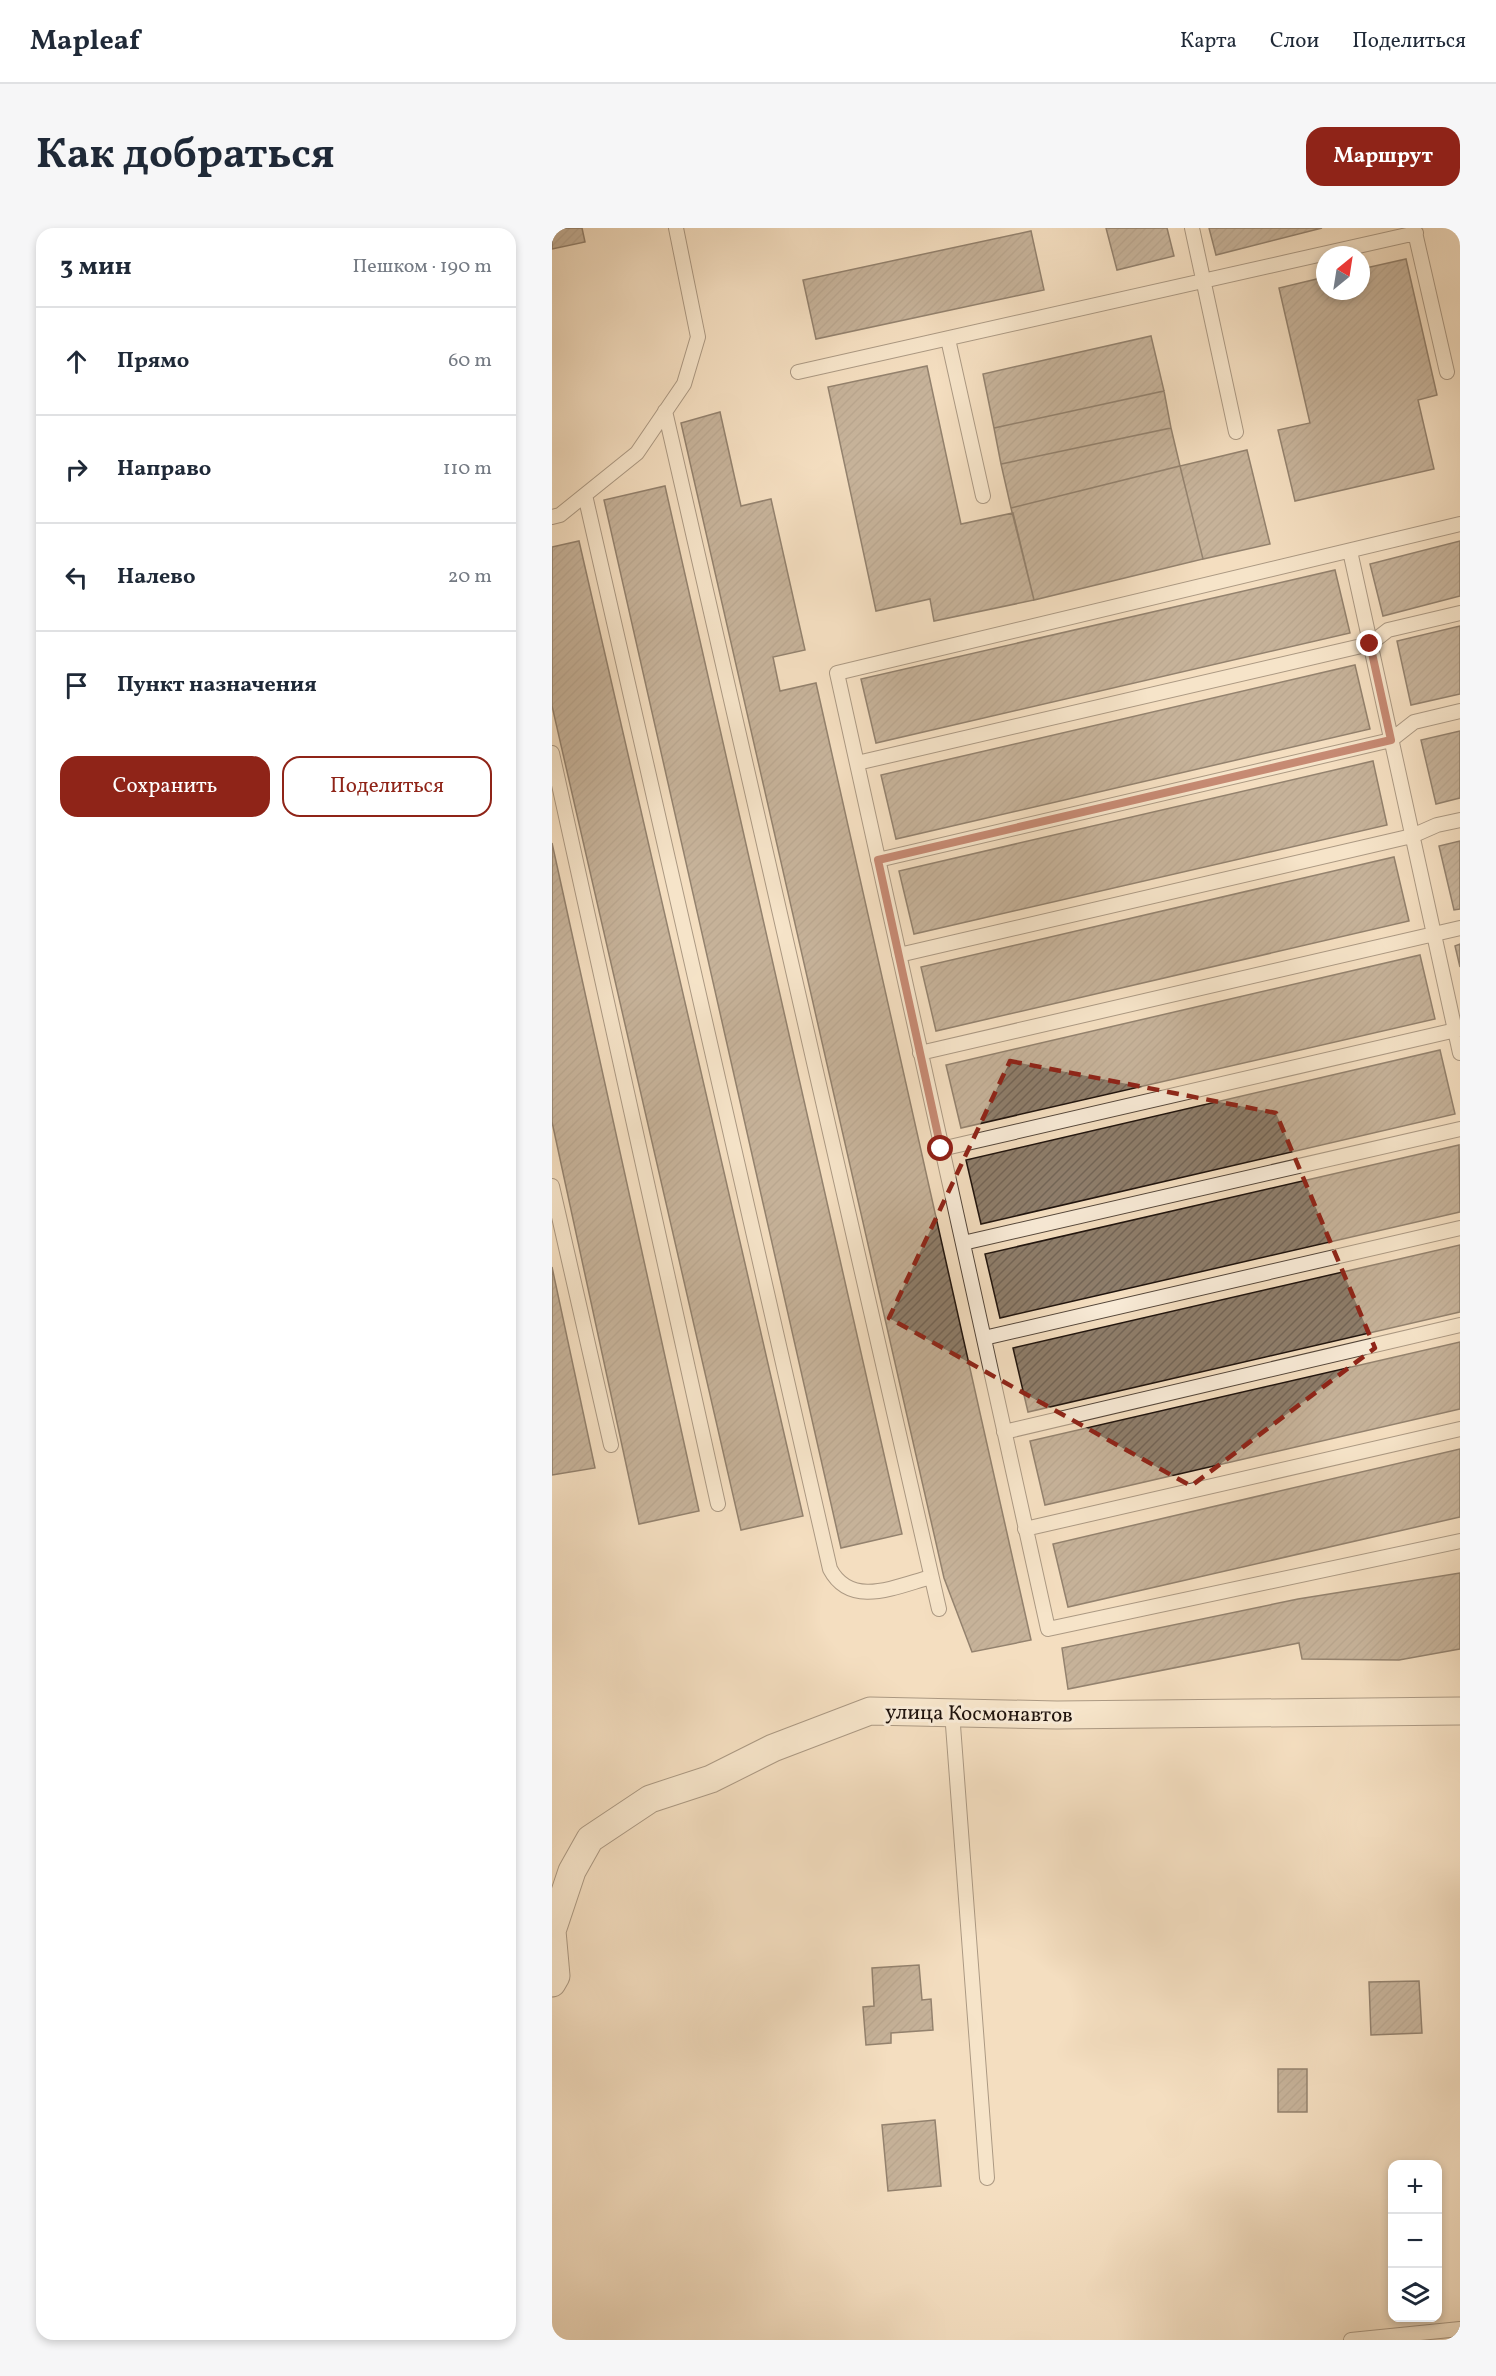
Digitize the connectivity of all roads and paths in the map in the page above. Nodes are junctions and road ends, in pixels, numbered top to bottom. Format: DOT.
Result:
graph roads {
  1 [pos="676,228"];
  2 [pos="1192,228"];
  3 [pos="1415,231"];
  4 [pos="1204,281"];
  5 [pos="948,339"];
  6 [pos="798,372"];
  7 [pos="1448,372"];
  8 [pos="665,411"];
  9 [pos="1236,432"];
  10 [pos="585,495"];
  11 [pos="983,496"];
  12 [pos="552,517"];
  13 [pos="1460,524"];
  14 [pos="1350,551"];
  15 [pos="1460,613"];
  16 [pos="1370,644"];
  17 [pos="1460,711"];
  18 [pos="1391,740"];
  19 [pos="552,753"];
  20 [pos="857,763"];
  21 [pos="1460,820"];
  22 [pos="1412,836"];
  23 [pos="878,860"];
  24 [pos="1460,928"];
  25 [pos="1434,934"];
  26 [pos="899,955"];
  27 [pos="1457,1029"];
  28 [pos="920,1053"];
  29 [pos="1460,1053"];
  30 [pos="1460,1129"];
  31 [pos="941,1149"];
  32 [pos="552,1186"];
  33 [pos="1460,1228"];
  34 [pos="963,1243"];
  35 [pos="1460,1325"];
  36 [pos="984,1338"];
  37 [pos="1460,1429"];
  38 [pos="1004,1432"];
  39 [pos="611,1445"];
  40 [pos="718,1504"];
  41 [pos="1026,1529"];
  42 [pos="1460,1541"];
  43 [pos="931,1577"];
  44 [pos="939,1609"];
  45 [pos="1460,1711"];
  46 [pos="952,1712"];
  47 [pos="552,1931"];
  48 [pos="552,1983"];
  49 [pos="987,2178"];
  50 [pos="1460,2329"];
  51 [pos="1351,2340"];
  1 -- 8 [label="lane"];
  2 -- 4 [label="lane"];
  3 -- 4 [label="lane"];
  3 -- 7 [label="lane"];
  4 -- 5 [label="lane"];
  4 -- 9 [label="lane"];
  5 -- 6 [label="lane"];
  5 -- 11 [label="lane"];
  8 -- 10 [label="lane"];
  8 -- 43 [label="lane"];
  10 -- 12 [label="lane"];
  10 -- 43 [label="lane"];
  13 -- 14 [label="lane"];
  14 -- 16 [label="lane"];
  14 -- 20 [label="lane"];
  15 -- 16 [label="lane"];
  16 -- 18 [label="lane"];
  16 -- 20 [label="lane"];
  17 -- 18 [label="lane"];
  18 -- 22 [label="lane"];
  18 -- 23 [label="lane"];
  19 -- 40 [label="lane"];
  20 -- 23 [label="lane"];
  21 -- 22 [label="lane"];
  22 -- 25 [label="lane"];
  22 -- 26 [label="lane"];
  23 -- 26 [label="lane"];
  24 -- 25 [label="lane"];
  25 -- 27 [label="lane"];
  25 -- 28 [label="lane"];
  26 -- 28 [label="lane"];
  27 -- 29 [label="lane"];
  27 -- 31 [label="lane"];
  28 -- 31 [label="lane"];
  30 -- 34 [label="lane"];
  31 -- 34 [label="lane"];
  32 -- 39 [label="lane"];
  33 -- 36 [label="lane"];
  34 -- 36 [label="lane"];
  35 -- 38 [label="lane"];
  36 -- 38 [label="lane"];
  37 -- 41 [label="lane"];
  38 -- 41 [label="lane"];
  41 -- 42 [label="lane"];
  43 -- 44 [label="lane"];
  45 -- 46 [label="street, улица Космонавтов"];
  46 -- 47 [label="street, улица Космонавтов"];
  46 -- 49 [label="lane"];
  47 -- 48 [label="street, улица Космонавтов"];
  50 -- 51 [label="lane"];
}
